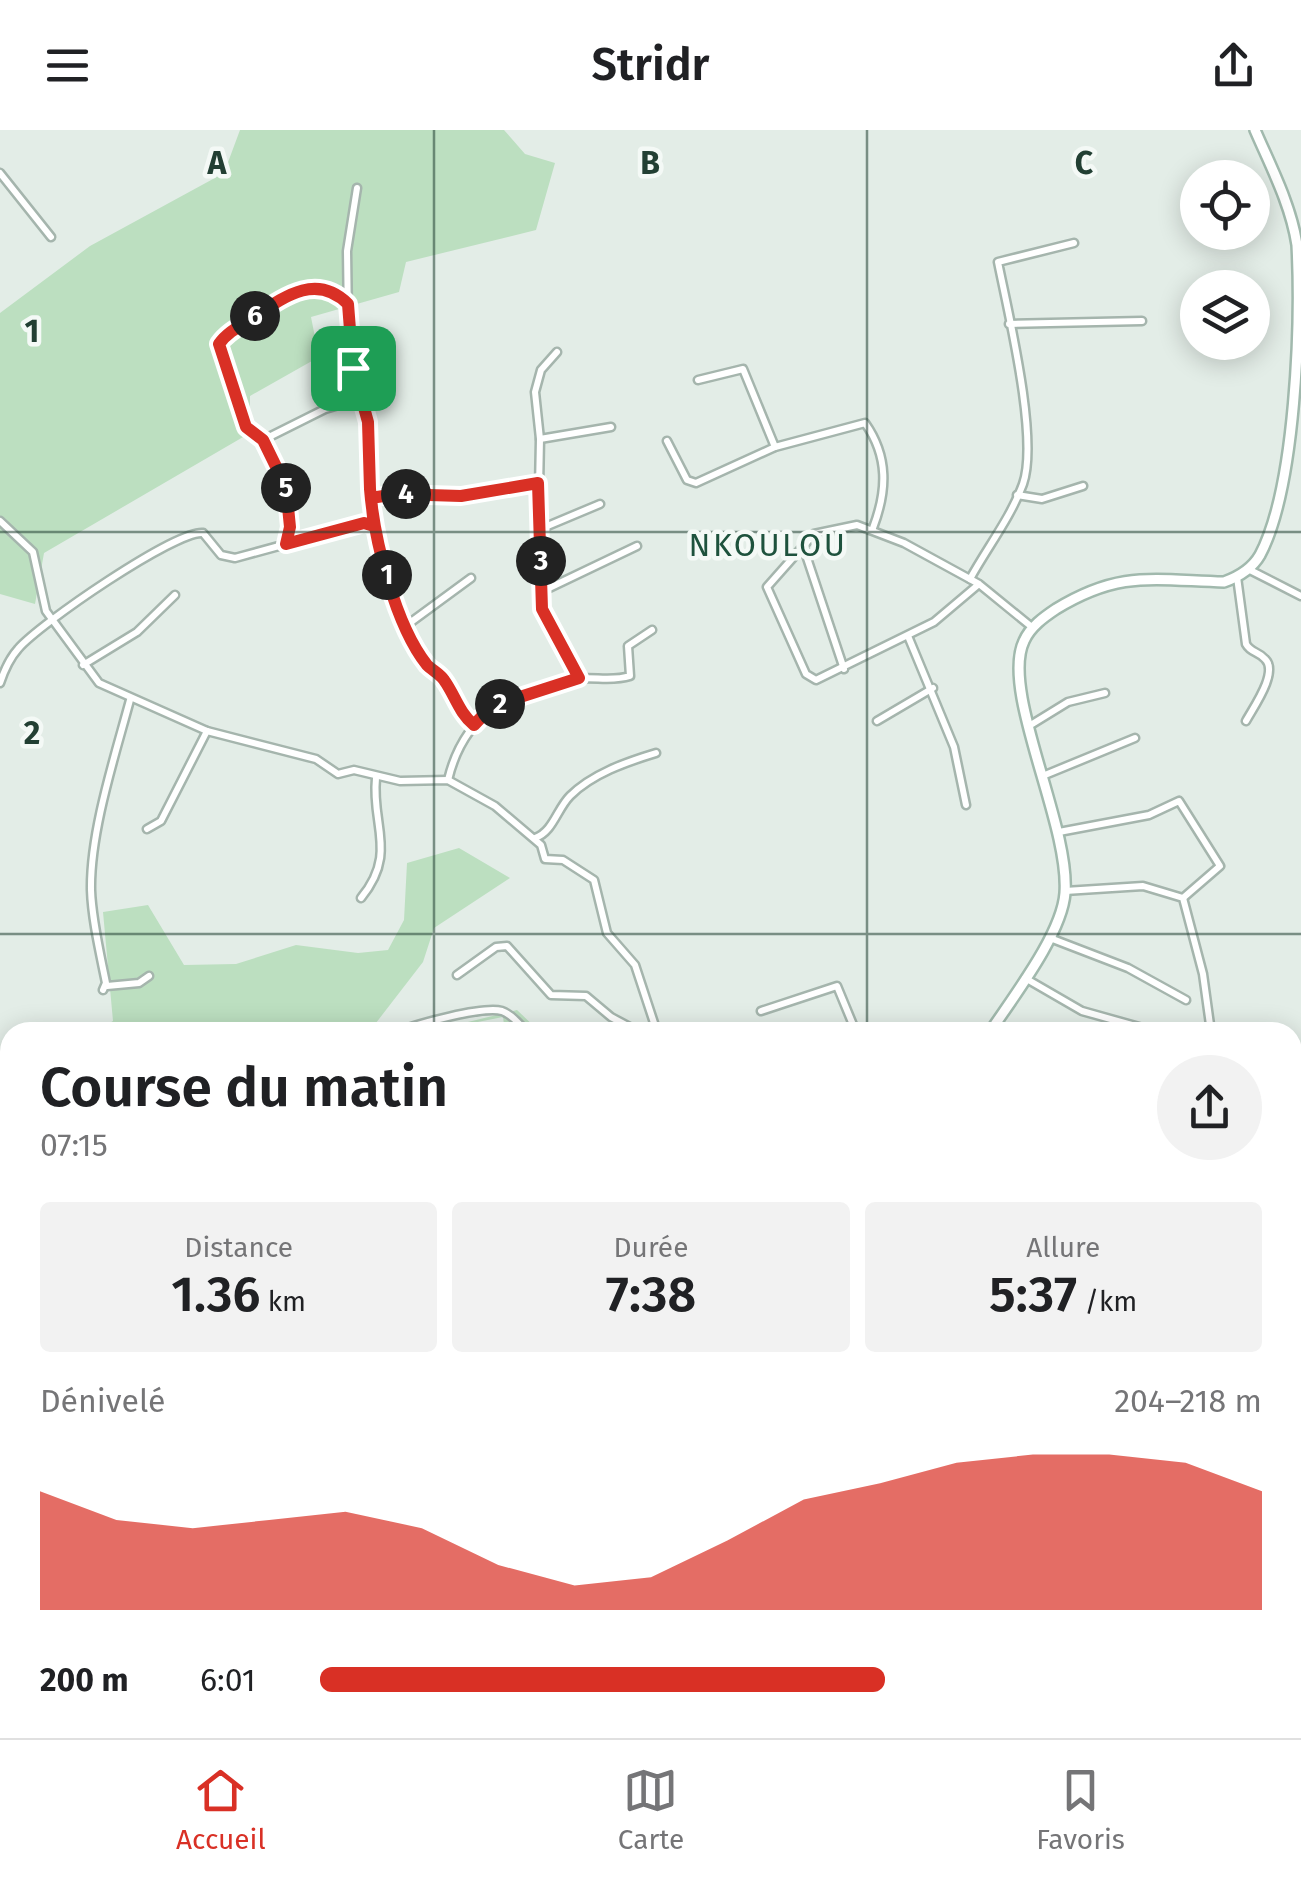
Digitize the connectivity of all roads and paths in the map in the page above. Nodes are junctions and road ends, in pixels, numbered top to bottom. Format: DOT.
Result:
graph roads {
  1 [pos="1256,130"];
  2 [pos="0,173"];
  3 [pos="357,188"];
  4 [pos="50,237"];
  5 [pos="1074,243"];
  6 [pos="348,304"];
  7 [pos="1142,321"];
  8 [pos="1009,324"];
  9 [pos="556,352"];
  10 [pos="698,380"];
  11 [pos="362,398"];
  12 [pos="611,428"];
  13 [pos="540,439"];
  14 [pos="263,440"];
  15 [pos="667,441"];
  16 [pos="775,447"];
  17 [pos="1290,455"];
  18 [pos="1301,457"];
  19 [pos="538,483"];
  20 [pos="1083,486"];
  21 [pos="1016,495"];
  22 [pos="371,498"];
  23 [pos="600,504"];
  24 [pos="0,521"];
  25 [pos="374,526"];
  26 [pos="873,528"];
  27 [pos="538,530"];
  28 [pos="286,544"];
  29 [pos="637,546"];
  30 [pos="802,546"];
  31 [pos="1248,569"];
  32 [pos="1238,577"];
  33 [pos="471,578"];
  34 [pos="970,579"];
  35 [pos="979,584"];
  36 [pos="545,590"];
  37 [pos="175,595"];
  38 [pos="1301,596"];
  39 [pos="52,621"];
  40 [pos="407,624"];
  41 [pos="1033,628"];
  42 [pos="652,630"];
  43 [pos="908,636"];
  44 [pos="84,666"];
  45 [pos="844,668"];
  46 [pos="579,678"];
  47 [pos="0,683"];
  48 [pos="933,688"];
  49 [pos="1105,693"];
  50 [pos="130,700"];
  51 [pos="1246,720"];
  52 [pos="877,721"];
  53 [pos="474,725"];
  54 [pos="1029,726"];
  55 [pos="207,731"];
  56 [pos="1135,738"];
  57 [pos="656,754"];
  58 [pos="1045,775"];
  59 [pos="376,778"];
  60 [pos="448,780"];
  61 [pos="966,805"];
  62 [pos="147,829"];
  63 [pos="1058,832"];
  64 [pos="534,838"];
  65 [pos="1065,891"];
  66 [pos="361,898"];
  67 [pos="1183,898"];
  68 [pos="1049,938"];
  69 [pos="457,975"];
  70 [pos="150,976"];
  71 [pos="1024,977"];
  72 [pos="1186,1000"];
  73 [pos="762,1011"];
  74 [pos="428,1022"];
  75 [pos="517,1022"];
  76 [pos="620,1022"];
  77 [pos="654,1022"];
  78 [pos="852,1022"];
  79 [pos="998,1022"];
  80 [pos="1124,1022"];
  81 [pos="1210,1022"];
  1 -- 17 [label="street"];
  2 -- 4 [label="street"];
  3 -- 6 [label="street"];
  5 -- 8 [label="street"];
  6 -- 11 [label="street"];
  6 -- 14 [label="street"];
  7 -- 8 [label="street"];
  8 -- 21 [label="street"];
  9 -- 13 [label="street"];
  10 -- 16 [label="street"];
  11 -- 14 [label="street"];
  11 -- 22 [label="street"];
  12 -- 13 [label="street"];
  13 -- 19 [label="street"];
  14 -- 28 [label="street"];
  15 -- 16 [label="street"];
  16 -- 26 [label="street"];
  17 -- 18 [label="street"];
  17 -- 31 [label="street"];
  19 -- 22 [label="street"];
  19 -- 27 [label="street"];
  20 -- 21 [label="street"];
  21 -- 34 [label="street"];
  22 -- 25 [label="street"];
  23 -- 27 [label="street"];
  24 -- 39 [label="street"];
  25 -- 28 [label="street"];
  25 -- 40 [label="street"];
  26 -- 30 [label="street"];
  26 -- 34 [label="street"];
  27 -- 36 [label="street"];
  28 -- 39 [label="street"];
  29 -- 36 [label="street"];
  30 -- 45 [label="street"];
  30 -- 45 [label="street"];
  31 -- 32 [label="street"];
  31 -- 38 [label="street"];
  32 -- 41 [label="street"];
  32 -- 51 [label="street"];
  33 -- 40 [label="street"];
  34 -- 35 [label="street"];
  35 -- 41 [label="street"];
  35 -- 43 [label="street"];
  36 -- 46 [label="street"];
  37 -- 44 [label="street"];
  39 -- 44 [label="street"];
  39 -- 47 [label="street"];
  40 -- 53 [label="street"];
  41 -- 54 [label="street"];
  42 -- 46 [label="street"];
  43 -- 45 [label="street"];
  43 -- 48 [label="street"];
  44 -- 50 [label="street"];
  46 -- 53 [label="street"];
  48 -- 52 [label="street"];
  48 -- 61 [label="street"];
  49 -- 54 [label="street"];
  50 -- 55 [label="street"];
  50 -- 70 [label="street"];
  53 -- 60 [label="street"];
  54 -- 58 [label="street"];
  55 -- 59 [label="street"];
  55 -- 62 [label="street"];
  56 -- 58 [label="street"];
  57 -- 64 [label="street"];
  58 -- 63 [label="street"];
  59 -- 60 [label="street"];
  59 -- 66 [label="street"];
  60 -- 64 [label="street"];
  63 -- 65 [label="street"];
  63 -- 67 [label="street"];
  64 -- 77 [label="street"];
  65 -- 67 [label="street"];
  65 -- 68 [label="street"];
  67 -- 81 [label="street"];
  68 -- 71 [label="street"];
  68 -- 72 [label="street"];
  69 -- 76 [label="street"];
  71 -- 79 [label="street"];
  71 -- 80 [label="street"];
  73 -- 78 [label="street"];
  74 -- 75 [label="street"];
}
